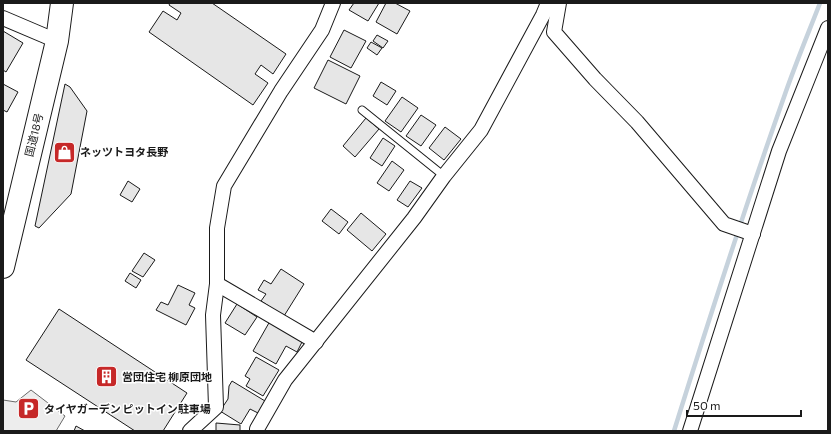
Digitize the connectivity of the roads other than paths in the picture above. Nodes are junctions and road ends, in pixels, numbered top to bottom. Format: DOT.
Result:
graph roads {
  1 [pos="62,3"];
  2 [pos="333,3"];
  3 [pos="548,3"];
  4 [pos="559,3"];
  5 [pos="3,18"];
  6 [pos="828,28"];
  7 [pos="57,41"];
  8 [pos="362,110"];
  9 [pos="444,176"];
  10 [pos="749,233"];
  11 [pos="3,267"];
  12 [pos="217,284"];
  13 [pos="316,342"];
  14 [pos="190,431"];
  15 [pos="257,431"];
  16 [pos="690,431"];
  1 -- 7 [label="highway, 国道18号"];
  2 -- 12 [label="street"];
  3 -- 9 [label="street"];
  4 -- 10 [label="street"];
  5 -- 7 [label="street"];
  6 -- 10 [label="street"];
  7 -- 11 [label="highway, 国道18号"];
  8 -- 9 [label="lane"];
  9 -- 13 [label="street"];
  10 -- 16 [label="street"];
  12 -- 13 [label="street"];
  12 -- 14 [label="street"];
  13 -- 15 [label="street"];
}
